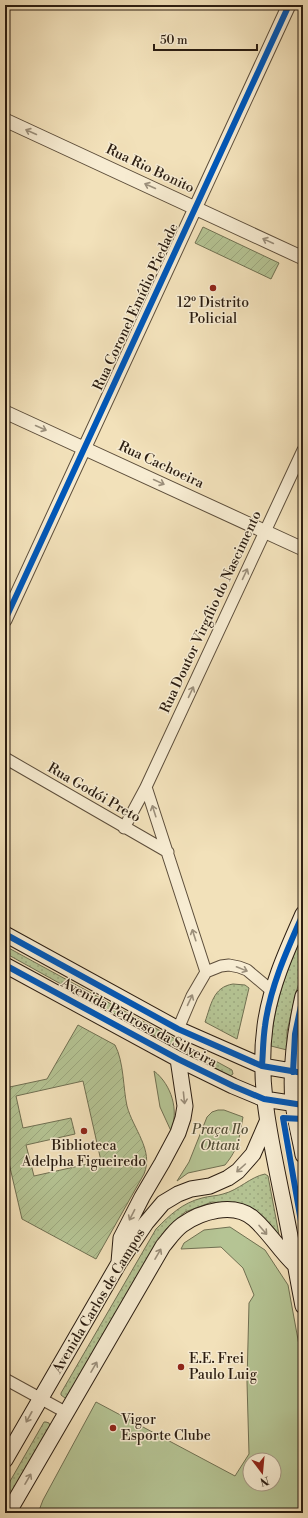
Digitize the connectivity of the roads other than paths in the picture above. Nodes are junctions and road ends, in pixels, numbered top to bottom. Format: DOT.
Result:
graph roads {
  1 [pos="289,5"];
  2 [pos="5,120"];
  3 [pos="195,207"];
  4 [pos="303,258"];
  5 [pos="5,412"];
  6 [pos="85,447"];
  7 [pos="303,450"];
  8 [pos="265,532"];
  9 [pos="303,549"];
  10 [pos="5,620"];
  11 [pos="5,758"];
  12 [pos="146,786"];
  13 [pos="124,828"];
  14 [pos="168,852"];
  15 [pos="303,914"];
  16 [pos="5,934"];
  17 [pos="5,964"];
  18 [pos="206,972"];
  19 [pos="272,991"];
  20 [pos="303,996"];
  21 [pos="178,1029"];
  22 [pos="178,1059"];
  23 [pos="262,1066"];
  24 [pos="298,1072"];
  25 [pos="264,1099"];
  26 [pos="298,1105"];
  27 [pos="267,1122"];
  28 [pos="303,1155"];
  29 [pos="119,1263"];
  30 [pos="295,1265"];
  31 [pos="303,1306"];
  32 [pos="5,1379"];
  33 [pos="40,1398"];
  34 [pos="67,1413"];
  35 [pos="5,1460"];
  36 [pos="8,1513"];
  1 -- 3 [label="street, Rua Coronel Emídio Piedade"];
  3 -- 2 [label="street, Rua Rio Bonito, one-way"];
  4 -- 3 [label="street, Rua Rio Bonito, one-way"];
  3 -- 6 [label="street, Rua Coronel Emídio Piedade"];
  5 -- 6 [label="street, Rua Cachoeira, one-way"];
  6 -- 8 [label="street, Rua Cachoeira, one-way"];
  6 -- 10 [label="street, Rua Coronel Emídio Piedade"];
  7 -- 8 [label="street, Rua Doutor Virgílio do Nascimento"];
  8 -- 9 [label="street, Rua Cachoeira"];
  12 -- 8 [label="street, Rua Doutor Virgílio do Nascimento, one-way"];
  11 -- 13 [label="street, Rua Godói Preto"];
  12 -- 13 [label="street, Rua Doutor Virgílio do Nascimento"];
  14 -- 12 [label="street, one-way"];
  13 -- 14 [label="street, Rua Godói Preto"];
  18 -- 14 [label="street, one-way"];
  15 -- 19 [label="main road"];
  16 -- 21 [label="main road, Avenida Pedroso da Silveira"];
  17 -- 22 [label="main road, Avenida Pedroso da Silveira"];
  18 -- 19 [label="street, one-way"];
  21 -- 18 [label="street, one-way"];
  19 -- 23 [label="main road"];
  20 -- 24 [label="main road"];
  21 -- 23 [label="main road, Avenida Pedroso da Silveira"];
  22 -- 25 [label="main road, Avenida Pedroso da Silveira"];
  22 -- 29 [label="main road, one-way"];
  23 -- 24 [label="main road, Avenida Pedroso da Silveira"];
  23 -- 25 [label="main road"];
  24 -- 26 [label="main road"];
  25 -- 26 [label="main road, Avenida Pedroso da Silveira"];
  25 -- 27 [label="main road"];
  26 -- 28 [label="main road"];
  27 -- 29 [label="main road, Avenida Carlos de Campos, one-way"];
  27 -- 30 [label="main road"];
  29 -- 33 [label="main road, Avenida Carlos de Campos"];
  30 -- 31 [label="main road"];
  34 -- 30 [label="main road, Avenida Carlos de Campos, one-way"];
  32 -- 33 [label="street"];
  33 -- 34 [label="street"];
  33 -- 35 [label="main road, Avenida Carlos de Campos, one-way"];
  36 -- 34 [label="main road, Avenida Carlos de Campos, one-way"];
}
